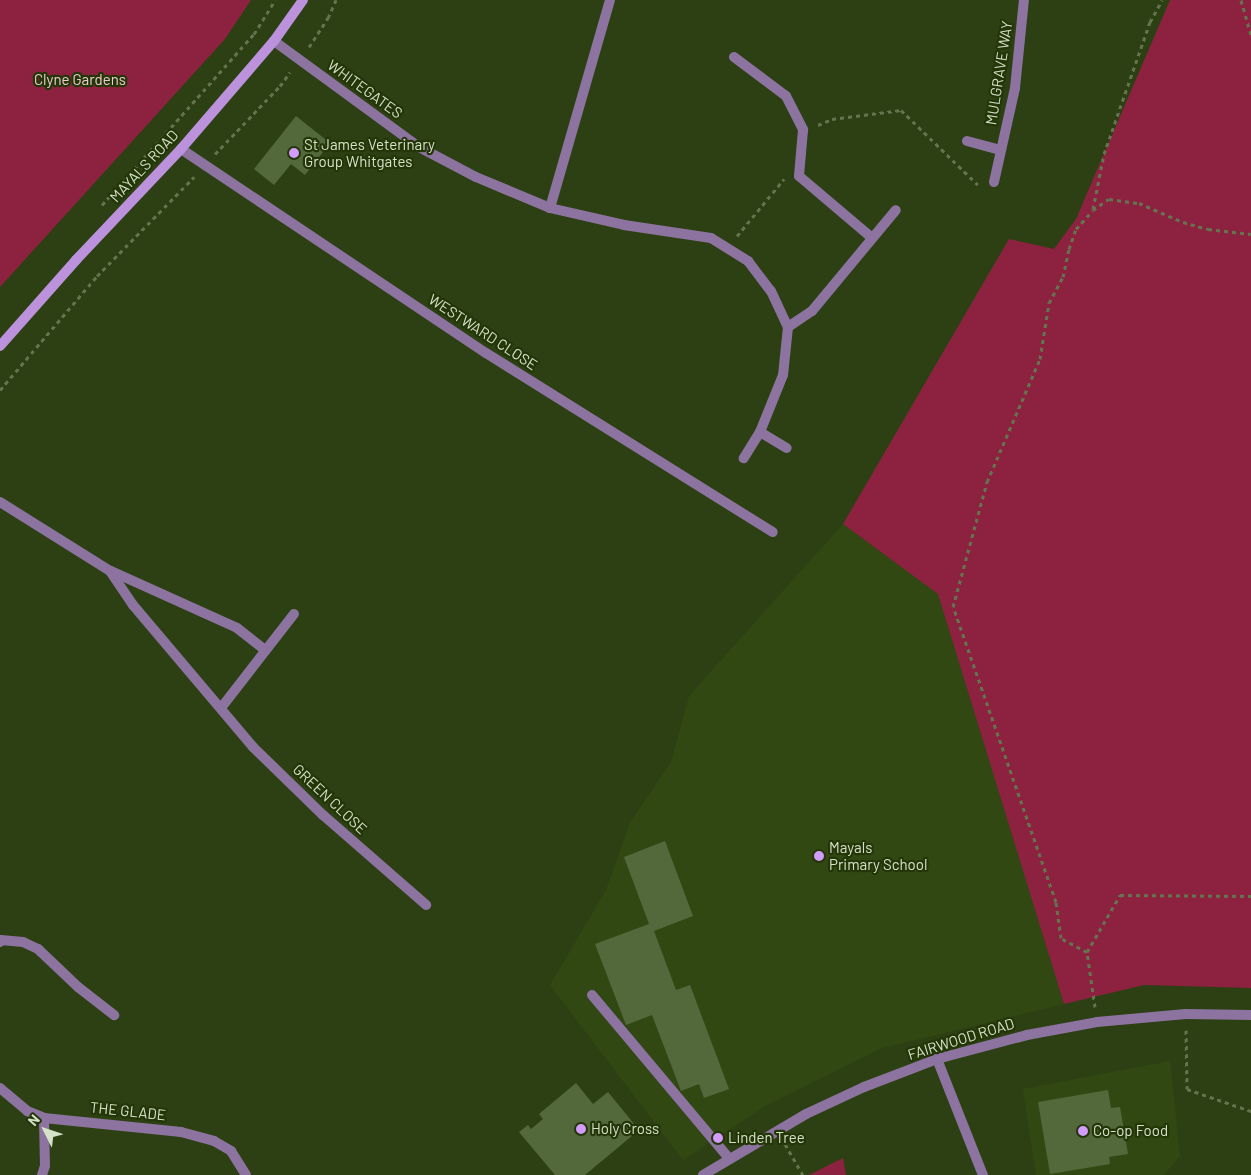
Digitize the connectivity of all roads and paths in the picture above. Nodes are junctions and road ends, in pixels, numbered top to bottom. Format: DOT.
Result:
graph roads {
  1 [pos="275,0"];
  2 [pos="303,0"];
  3 [pos="336,0"];
  4 [pos="610,0"];
  5 [pos="1024,0"];
  6 [pos="1162,0"];
  7 [pos="1241,0"];
  8 [pos="1251,35"];
  9 [pos="274,41"];
  10 [pos="734,57"];
  11 [pos="299,60"];
  12 [pos="803,130"];
  13 [pos="967,141"];
  14 [pos="181,149"];
  15 [pos="1001,150"];
  16 [pos="205,166"];
  17 [pos="800,170"];
  18 [pos="994,182"];
  19 [pos="550,208"];
  20 [pos="896,210"];
  21 [pos="1093,210"];
  22 [pos="97,211"];
  23 [pos="1251,234"];
  24 [pos="872,238"];
  25 [pos="726,248"];
  26 [pos="788,327"];
  27 [pos="0,346"];
  28 [pos="0,390"];
  29 [pos="760,432"];
  30 [pos="787,448"];
  31 [pos="744,458"];
  32 [pos="0,502"];
  33 [pos="773,532"];
  34 [pos="110,571"];
  35 [pos="294,614"];
  36 [pos="265,650"];
  37 [pos="220,708"];
  38 [pos="1251,896"];
  39 [pos="426,905"];
  40 [pos="1,941"];
  41 [pos="1088,952"];
  42 [pos="592,996"];
  43 [pos="1186,1014"];
  44 [pos="1251,1015"];
  45 [pos="114,1016"];
  46 [pos="1097,1022"];
  47 [pos="938,1059"];
  48 [pos="0,1088"];
  49 [pos="1251,1111"];
  50 [pos="44,1118"];
  51 [pos="778,1130"];
  52 [pos="729,1158"];
  53 [pos="42,1175"];
  54 [pos="246,1175"];
  55 [pos="703,1175"];
  56 [pos="803,1175"];
  57 [pos="983,1175"];
  1 -- 22 [label="path"];
  2 -- 9 [label="main road, MAYALS ROAD"];
  3 -- 11 [label="path"];
  4 -- 19 [label="street"];
  5 -- 15 [label="street, MULGRAVE WAY"];
  6 -- 21 [label="path"];
  7 -- 8 [label="path"];
  9 -- 11 [label="street, WHITEGATES"];
  9 -- 14 [label="main road, MAYALS ROAD"];
  10 -- 12 [label="street"];
  11 -- 16 [label="path"];
  11 -- 19 [label="street, WHITEGATES"];
  12 -- 17 [label="street"];
  12 -- 18 [label="path"];
  13 -- 15 [label="street, MULGRAVE WAY"];
  14 -- 16 [label="street, WESTWARD CLOSE"];
  14 -- 27 [label="main road, MAYALS ROAD"];
  15 -- 18 [label="street, MULGRAVE WAY"];
  16 -- 28 [label="path"];
  16 -- 33 [label="street, WESTWARD CLOSE"];
  17 -- 24 [label="street"];
  17 -- 25 [label="path"];
  19 -- 25 [label="street, WHITEGATES"];
  20 -- 24 [label="street"];
  21 -- 23 [label="path"];
  21 -- 41 [label="path"];
  24 -- 26 [label="street"];
  25 -- 26 [label="street, WHITEGATES"];
  26 -- 29 [label="street"];
  29 -- 30 [label="street"];
  29 -- 31 [label="street"];
  32 -- 34 [label="street, GREEN CLOSE"];
  34 -- 36 [label="street, GREEN CLOSE"];
  34 -- 37 [label="street, GREEN CLOSE"];
  35 -- 36 [label="street"];
  36 -- 37 [label="street"];
  37 -- 39 [label="street, GREEN CLOSE"];
  38 -- 41 [label="path"];
  40 -- 45 [label="street"];
  41 -- 46 [label="path"];
  42 -- 52 [label="street"];
  43 -- 44 [label="street, FAIRWOOD ROAD"];
  43 -- 46 [label="street, FAIRWOOD ROAD"];
  43 -- 49 [label="path"];
  46 -- 47 [label="street, FAIRWOOD ROAD"];
  47 -- 51 [label="street, FAIRWOOD ROAD"];
  47 -- 57 [label="street"];
  48 -- 50 [label="street, THE GLADE"];
  50 -- 53 [label="street"];
  50 -- 54 [label="street, THE GLADE"];
  51 -- 52 [label="street, FAIRWOOD ROAD"];
  51 -- 56 [label="path"];
  52 -- 55 [label="street, FAIRWOOD ROAD"];
}
